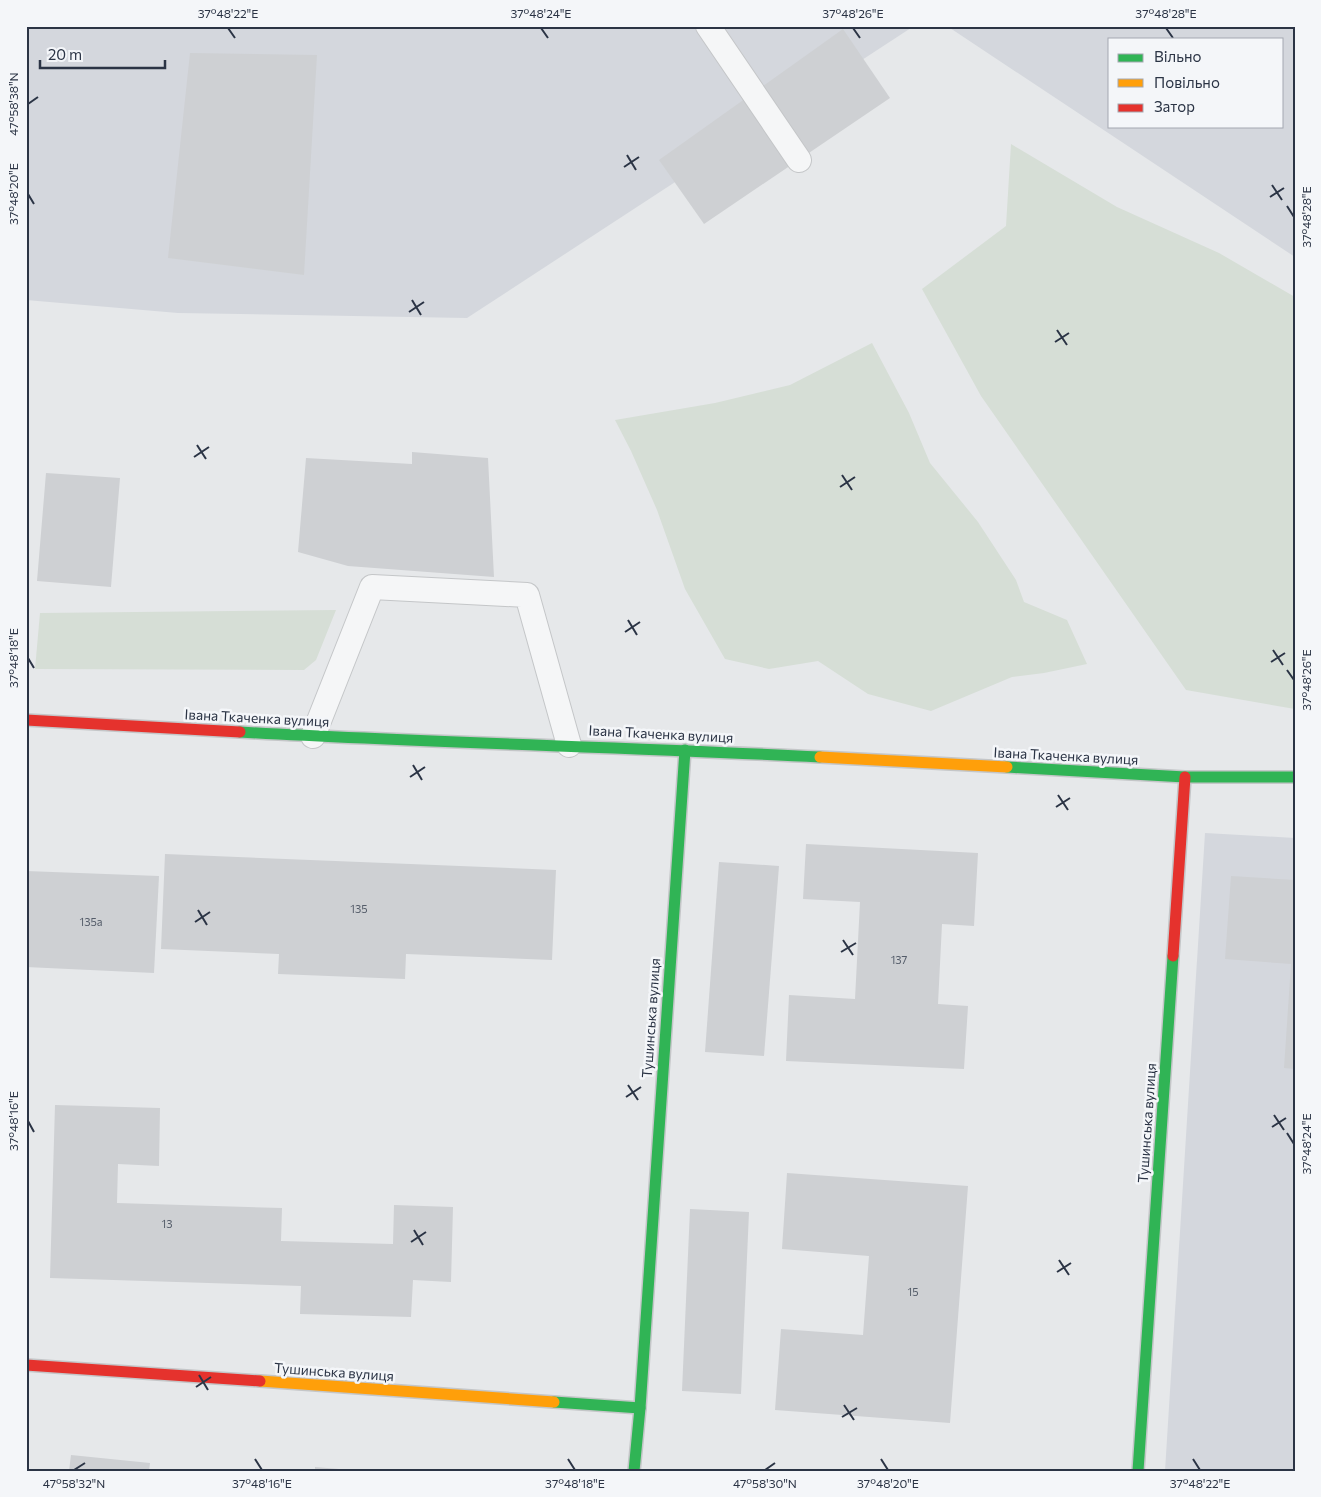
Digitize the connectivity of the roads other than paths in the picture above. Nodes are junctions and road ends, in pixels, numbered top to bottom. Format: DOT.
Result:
graph roads {
  1 [pos="708,26"];
  2 [pos="799,160"];
  3 [pos="26,720"];
  4 [pos="313,736"];
  5 [pos="569,745"];
  6 [pos="685,750"];
  7 [pos="1295,776"];
  8 [pos="1185,777"];
  9 [pos="26,1365"];
  10 [pos="640,1408"];
  11 [pos="634,1471"];
  12 [pos="1138,1471"];
  1 -- 2 [label="lane"];
  3 -- 4 [label="street, Івана Ткаченка вулиця"];
  4 -- 5 [label="street, Івана Ткаченка вулиця"];
  4 -- 5 [label="lane"];
  5 -- 6 [label="street, Івана Ткаченка вулиця"];
  6 -- 8 [label="street, Івана Ткаченка вулиця"];
  6 -- 10 [label="street, Тушинська вулиця"];
  7 -- 8 [label="street, Івана Ткаченка вулиця"];
  8 -- 12 [label="street, Тушинська вулиця"];
  9 -- 10 [label="street, Тушинська вулиця"];
  10 -- 11 [label="street, Тушинська вулиця"];
}
